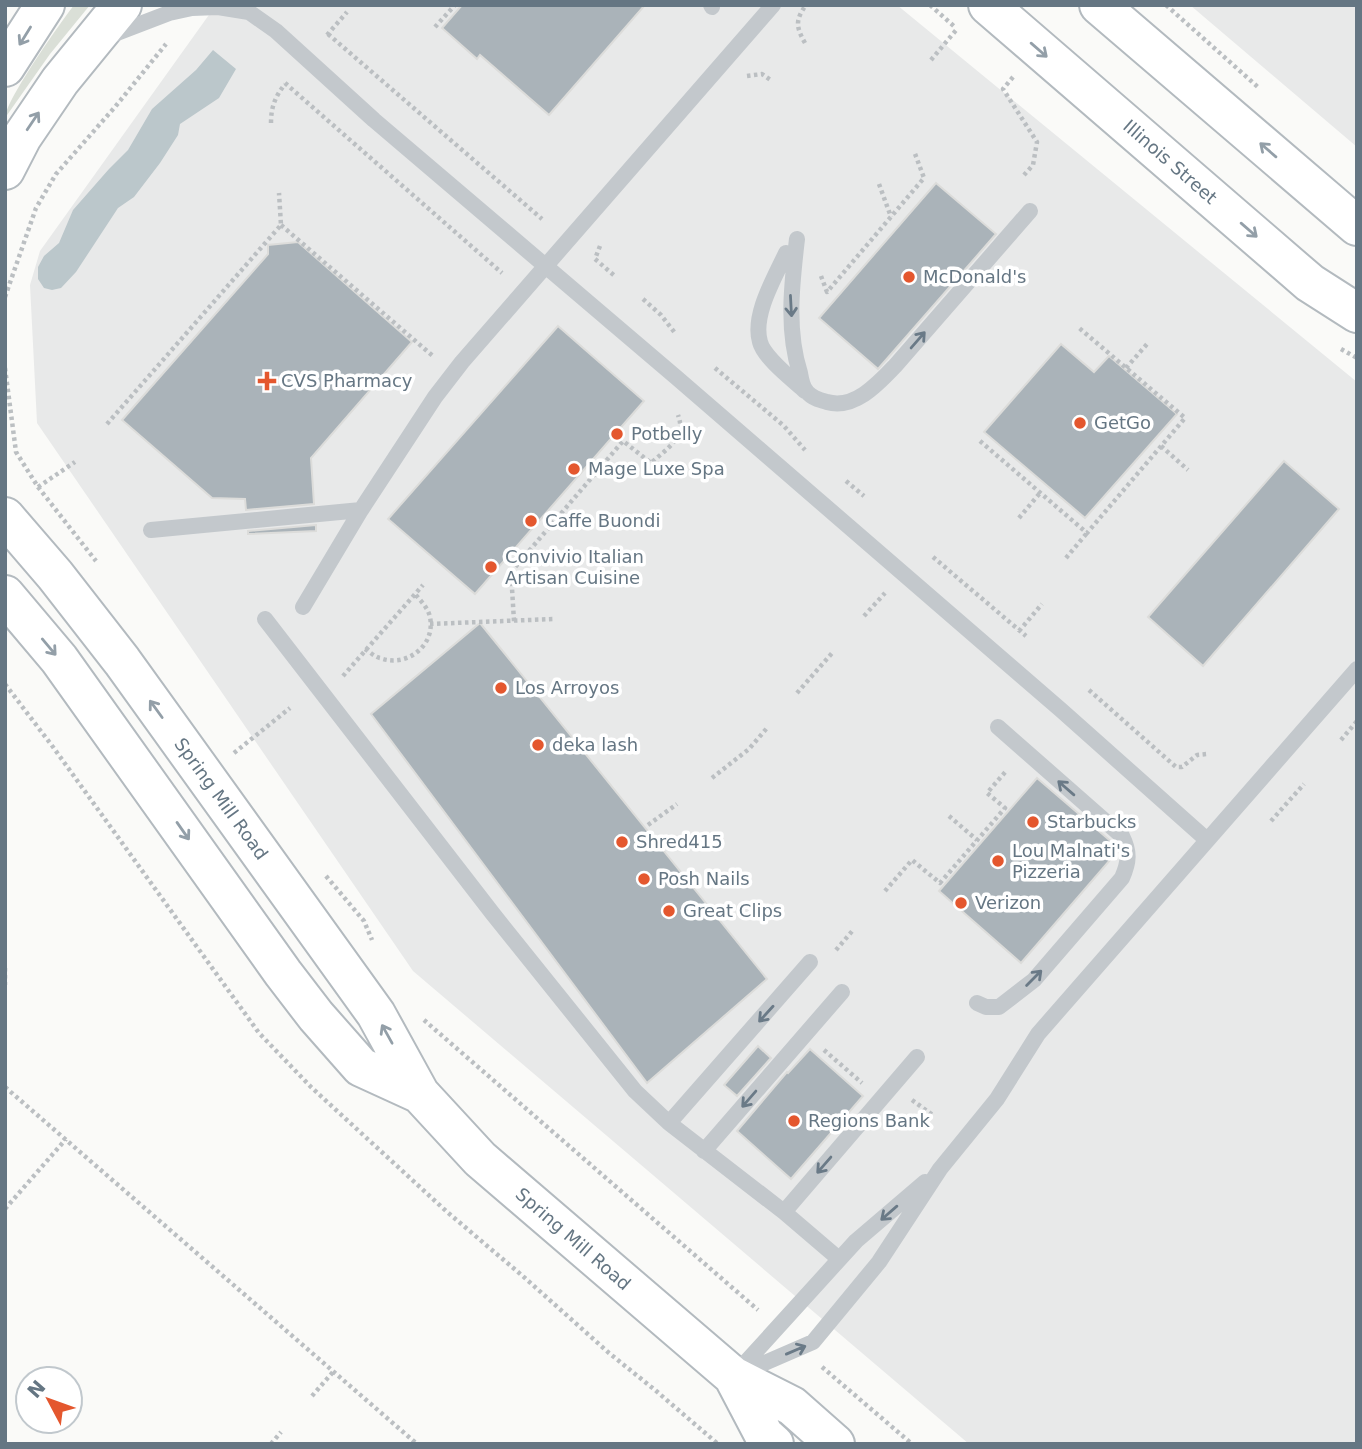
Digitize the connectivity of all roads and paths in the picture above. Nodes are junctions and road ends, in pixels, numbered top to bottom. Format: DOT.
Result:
graph roads {
  1 [pos="45,5"];
  2 [pos="122,5"];
  3 [pos="455,5"];
  4 [pos="773,5"];
  5 [pos="806,5"];
  6 [pos="988,5"];
  7 [pos="1099,5"];
  8 [pos="192,8"];
  9 [pos="248,8"];
  10 [pos="347,12"];
  11 [pos="435,27"];
  12 [pos="957,29"];
  13 [pos="93,41"];
  14 [pos="805,43"];
  15 [pos="931,60"];
  16 [pos="5,67"];
  17 [pos="1013,77"];
  18 [pos="290,78"];
  19 [pos="285,83"];
  20 [pos="271,123"];
  21 [pos="914,151"];
  22 [pos="5,170"];
  23 [pos="1024,175"];
  24 [pos="879,184"];
  25 [pos="279,193"];
  26 [pos="1030,211"];
  27 [pos="891,217"];
  28 [pos="542,219"];
  29 [pos="281,225"];
  30 [pos="1357,226"];
  31 [pos="797,239"];
  32 [pos="786,253"];
  33 [pos="545,266"];
  34 [pos="502,273"];
  35 [pos="820,274"];
  36 [pos="5,297"];
  37 [pos="643,299"];
  38 [pos="1357,313"];
  39 [pos="1078,327"];
  40 [pos="675,333"];
  41 [pos="1148,343"];
  42 [pos="436,358"];
  43 [pos="5,368"];
  44 [pos="715,368"];
  45 [pos="1126,368"];
  46 [pos="805,391"];
  47 [pos="674,410"];
  48 [pos="107,424"];
  49 [pos="980,441"];
  50 [pos="1161,446"];
  51 [pos="807,452"];
  52 [pos="75,462"];
  53 [pos="1188,470"];
  54 [pos="846,481"];
  55 [pos="38,487"];
  56 [pos="1040,493"];
  57 [pos="863,496"];
  58 [pos="362,510"];
  59 [pos="5,517"];
  60 [pos="1019,518"];
  61 [pos="151,530"];
  62 [pos="1087,534"];
  63 [pos="933,556"];
  64 [pos="1066,558"];
  65 [pos="102,569"];
  66 [pos="423,585"];
  67 [pos="885,592"];
  68 [pos="415,594"];
  69 [pos="5,595"];
  70 [pos="1042,604"];
  71 [pos="303,607"];
  72 [pos="864,616"];
  73 [pos="265,619"];
  74 [pos="553,619"];
  75 [pos="514,621"];
  76 [pos="430,624"];
  77 [pos="1019,631"];
  78 [pos="1026,636"];
  79 [pos="365,649"];
  80 [pos="833,652"];
  81 [pos="1357,669"];
  82 [pos="343,676"];
  83 [pos="1088,690"];
  84 [pos="797,693"];
  85 [pos="290,708"];
  86 [pos="1357,721"];
  87 [pos="998,727"];
  88 [pos="766,728"];
  89 [pos="1340,740"];
  90 [pos="1207,754"];
  91 [pos="239,761"];
  92 [pos="1008,769"];
  93 [pos="712,778"];
  94 [pos="1304,784"];
  95 [pos="677,804"];
  96 [pos="949,816"];
  97 [pos="1271,821"];
  98 [pos="648,825"];
  99 [pos="1208,840"];
  100 [pos="976,841"];
  101 [pos="324,874"];
  102 [pos="885,891"];
  103 [pos="854,929"];
  104 [pos="373,942"];
  105 [pos="836,950"];
  106 [pos="810,962"];
  107 [pos="5,968"];
  108 [pos="5,985"];
  109 [pos="842,992"];
  110 [pos="977,1003"];
  111 [pos="415,1012"];
  112 [pos="830,1041"];
  113 [pos="917,1057"];
  114 [pos="5,1087"];
  115 [pos="867,1087"];
  116 [pos="420,1094"];
  117 [pos="904,1095"];
  118 [pos="934,1116"];
  119 [pos="669,1123"];
  120 [pos="66,1139"];
  121 [pos="704,1151"];
  122 [pos="940,1169"];
  123 [pos="5,1209"];
  124 [pos="784,1212"];
  125 [pos="839,1259"];
  126 [pos="747,1300"];
  127 [pos="333,1372"];
  128 [pos="733,1376"];
  129 [pos="831,1376"];
  130 [pos="312,1396"];
  131 [pos="281,1432"];
  132 [pos="271,1444"];
  133 [pos="417,1444"];
  134 [pos="774,1444"];
  135 [pos="835,1444"];
  136 [pos="912,1444"];
  1 -- 16 [label="street, one-way"];
  2 -- 13 [label="street"];
  3 -- 11 [label="path"];
  4 -- 33 [label="lane"];
  5 -- 14 [label="path"];
  6 -- 38 [label="street, Illinois Street, one-way"];
  30 -- 7 [label="street, one-way"];
  8 -- 9 [label="lane"];
  8 -- 13 [label="lane"];
  8 -- 36 [label="path"];
  9 -- 33 [label="lane"];
  10 -- 28 [label="path"];
  12 -- 15 [label="path"];
  22 -- 13 [label="street, one-way"];
  17 -- 23 [label="path"];
  18 -- 19 [label="path"];
  19 -- 20 [label="path"];
  19 -- 34 [label="path"];
  21 -- 27 [label="path"];
  24 -- 27 [label="path"];
  25 -- 29 [label="path"];
  46 -- 26 [label="lane, one-way"];
  27 -- 35 [label="path"];
  29 -- 42 [label="path"];
  29 -- 48 [label="path"];
  31 -- 46 [label="lane, one-way"];
  32 -- 46 [label="lane"];
  33 -- 58 [label="lane"];
  33 -- 99 [label="lane"];
  37 -- 40 [label="path"];
  39 -- 45 [label="path"];
  41 -- 45 [label="path"];
  43 -- 55 [label="path"];
  44 -- 51 [label="path"];
  45 -- 50 [label="path"];
  47 -- 75 [label="path"];
  49 -- 56 [label="path"];
  50 -- 53 [label="path"];
  50 -- 62 [label="path"];
  52 -- 55 [label="path"];
  54 -- 57 [label="path"];
  55 -- 65 [label="path"];
  56 -- 60 [label="path"];
  56 -- 62 [label="path"];
  58 -- 61 [label="lane"];
  58 -- 71 [label="lane"];
  116 -- 59 [label="street, Spring Mill Road, one-way"];
  62 -- 64 [label="path"];
  63 -- 77 [label="path"];
  66 -- 68 [label="path"];
  67 -- 72 [label="path"];
  68 -- 76 [label="path"];
  68 -- 79 [label="path"];
  69 -- 116 [label="street, Spring Mill Road, one-way"];
  70 -- 77 [label="path"];
  73 -- 119 [label="lane"];
  74 -- 75 [label="path"];
  75 -- 76 [label="path"];
  76 -- 79 [label="path"];
  77 -- 78 [label="path"];
  79 -- 82 [label="path"];
  80 -- 84 [label="path"];
  81 -- 99 [label="lane"];
  83 -- 90 [label="path"];
  85 -- 91 [label="path"];
  86 -- 89 [label="path"];
  110 -- 87 [label="lane, one-way"];
  88 -- 93 [label="path"];
  92 -- 100 [label="path"];
  94 -- 97 [label="path"];
  95 -- 98 [label="path"];
  96 -- 100 [label="path"];
  99 -- 122 [label="lane"];
  100 -- 102 [label="path"];
  101 -- 104 [label="path"];
  103 -- 105 [label="path"];
  106 -- 119 [label="lane, one-way"];
  107 -- 108 [label="path"];
  109 -- 121 [label="lane, one-way"];
  111 -- 126 [label="path"];
  112 -- 115 [label="path"];
  113 -- 124 [label="lane, one-way"];
  114 -- 120 [label="path"];
  116 -- 128 [label="street, Spring Mill Road"];
  117 -- 118 [label="path"];
  119 -- 121 [label="lane"];
  120 -- 123 [label="path"];
  120 -- 127 [label="path"];
  121 -- 124 [label="lane"];
  122 -- 125 [label="lane, one-way"];
  128 -- 122 [label="lane, one-way"];
  124 -- 125 [label="lane"];
  125 -- 128 [label="lane"];
  127 -- 130 [label="path"];
  127 -- 133 [label="path"];
  128 -- 134 [label="street, Spring Mill Road"];
  128 -- 135 [label="street, Spring Mill Road"];
  129 -- 136 [label="path"];
  131 -- 132 [label="path"];
}
